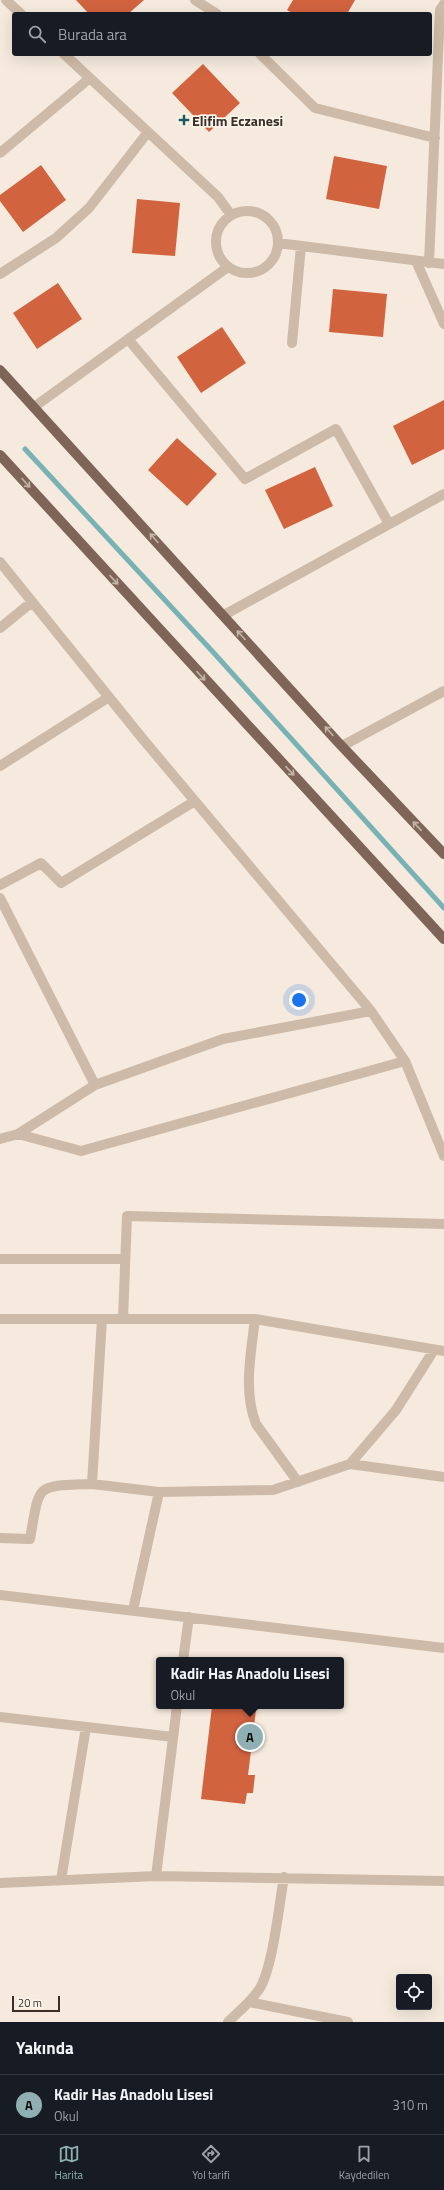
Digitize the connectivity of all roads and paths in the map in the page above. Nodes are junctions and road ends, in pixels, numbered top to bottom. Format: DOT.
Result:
graph roads {
  1 [pos="6,0"];
  2 [pos="195,0"];
  3 [pos="444,4"];
  4 [pos="19,12"];
  5 [pos="214,12"];
  6 [pos="66,56"];
  7 [pos="262,56"];
  8 [pos="90,78"];
  9 [pos="148,132"];
  10 [pos="435,138"];
  11 [pos="0,153"];
  12 [pos="231,215"];
  13 [pos="278,243"];
  14 [pos="301,246"];
  15 [pos="416,261"];
  16 [pos="429,263"];
  17 [pos="444,264"];
  18 [pos="228,266"];
  19 [pos="0,274"];
  20 [pos="444,324"];
  21 [pos="128,339"];
  22 [pos="292,343"];
  23 [pos="0,370"];
  24 [pos="34,407"];
  25 [pos="0,455"];
  26 [pos="444,494"];
  27 [pos="389,524"];
  28 [pos="0,562"];
  29 [pos="32,602"];
  30 [pos="224,615"];
  31 [pos="0,628"];
  32 [pos="444,691"];
  33 [pos="109,697"];
  34 [pos="342,746"];
  35 [pos="0,766"];
  36 [pos="195,801"];
  37 [pos="444,854"];
  38 [pos="0,885"];
  39 [pos="0,898"];
  40 [pos="444,939"];
  41 [pos="371,1011"];
  42 [pos="405,1061"];
  43 [pos="95,1085"];
  44 [pos="18,1134"];
  45 [pos="0,1139"];
  46 [pos="444,1156"];
  47 [pos="444,1224"];
  48 [pos="0,1259"];
  49 [pos="125,1260"];
  50 [pos="0,1319"];
  51 [pos="102,1319"];
  52 [pos="123,1319"];
  53 [pos="255,1319"];
  54 [pos="439,1350"];
  55 [pos="350,1464"];
  56 [pos="444,1478"];
  57 [pos="298,1482"];
  58 [pos="92,1484"];
  59 [pos="159,1492"];
  60 [pos="0,1538"];
  61 [pos="0,1595"];
  62 [pos="133,1610"];
  63 [pos="189,1617"];
  64 [pos="444,1648"];
  65 [pos="183,1657"];
  66 [pos="177,1709"];
  67 [pos="0,1717"];
  68 [pos="86,1727"];
  69 [pos="173,1737"];
  70 [pos="156,1876"];
  71 [pos="284,1877"];
  72 [pos="61,1880"];
  73 [pos="444,1881"];
  74 [pos="0,1883"];
  75 [pos="249,2002"];
  76 [pos="228,2022"];
  77 [pos="348,2022"];
  1 -- 4 [label="street"];
  2 -- 5 [label="street"];
  3 -- 10 [label="street"];
  6 -- 8 [label="street"];
  7 -- 10 [label="street"];
  8 -- 9 [label="street"];
  8 -- 11 [label="street"];
  9 -- 12 [label="street"];
  9 -- 19 [label="street"];
  10 -- 16 [label="street"];
  12 -- 13 [label="street"];
  12 -- 18 [label="street"];
  13 -- 14 [label="street"];
  13 -- 18 [label="street"];
  14 -- 15 [label="street"];
  14 -- 22 [label="street"];
  15 -- 16 [label="street"];
  15 -- 20 [label="street"];
  16 -- 17 [label="street"];
  18 -- 21 [label="street"];
  21 -- 24 [label="street"];
  21 -- 27 [label="street"];
  23 -- 24 [label="main road"];
  30 -- 24 [label="main road, one-way"];
  25 -- 40 [label="main road, one-way"];
  26 -- 27 [label="street"];
  27 -- 30 [label="street"];
  28 -- 29 [label="street"];
  29 -- 31 [label="street"];
  29 -- 33 [label="street"];
  34 -- 30 [label="main road, one-way"];
  32 -- 34 [label="street"];
  33 -- 35 [label="street"];
  33 -- 36 [label="street"];
  37 -- 34 [label="main road, one-way"];
  36 -- 38 [label="street"];
  36 -- 41 [label="street"];
  39 -- 43 [label="street"];
  41 -- 42 [label="street"];
  41 -- 43 [label="street"];
  42 -- 44 [label="street"];
  42 -- 46 [label="street"];
  43 -- 44 [label="street"];
  44 -- 45 [label="street"];
  47 -- 49 [label="street"];
  48 -- 49 [label="street"];
  49 -- 52 [label="street"];
  50 -- 51 [label="street"];
  51 -- 52 [label="street"];
  51 -- 58 [label="street"];
  52 -- 53 [label="street"];
  53 -- 54 [label="street"];
  53 -- 57 [label="street"];
  54 -- 55 [label="street"];
  55 -- 56 [label="street"];
  55 -- 57 [label="street"];
  57 -- 59 [label="street"];
  58 -- 59 [label="street"];
  58 -- 60 [label="street"];
  59 -- 62 [label="street"];
  61 -- 62 [label="street"];
  62 -- 63 [label="street"];
  63 -- 64 [label="street"];
  63 -- 65 [label="street"];
  66 -- 69 [label="street"];
  67 -- 68 [label="street"];
  68 -- 69 [label="street"];
  68 -- 72 [label="street"];
  69 -- 70 [label="street"];
  70 -- 71 [label="street"];
  70 -- 72 [label="street"];
  71 -- 73 [label="street"];
  71 -- 75 [label="street"];
  72 -- 74 [label="street"];
  75 -- 76 [label="street"];
  75 -- 77 [label="street"];
}
